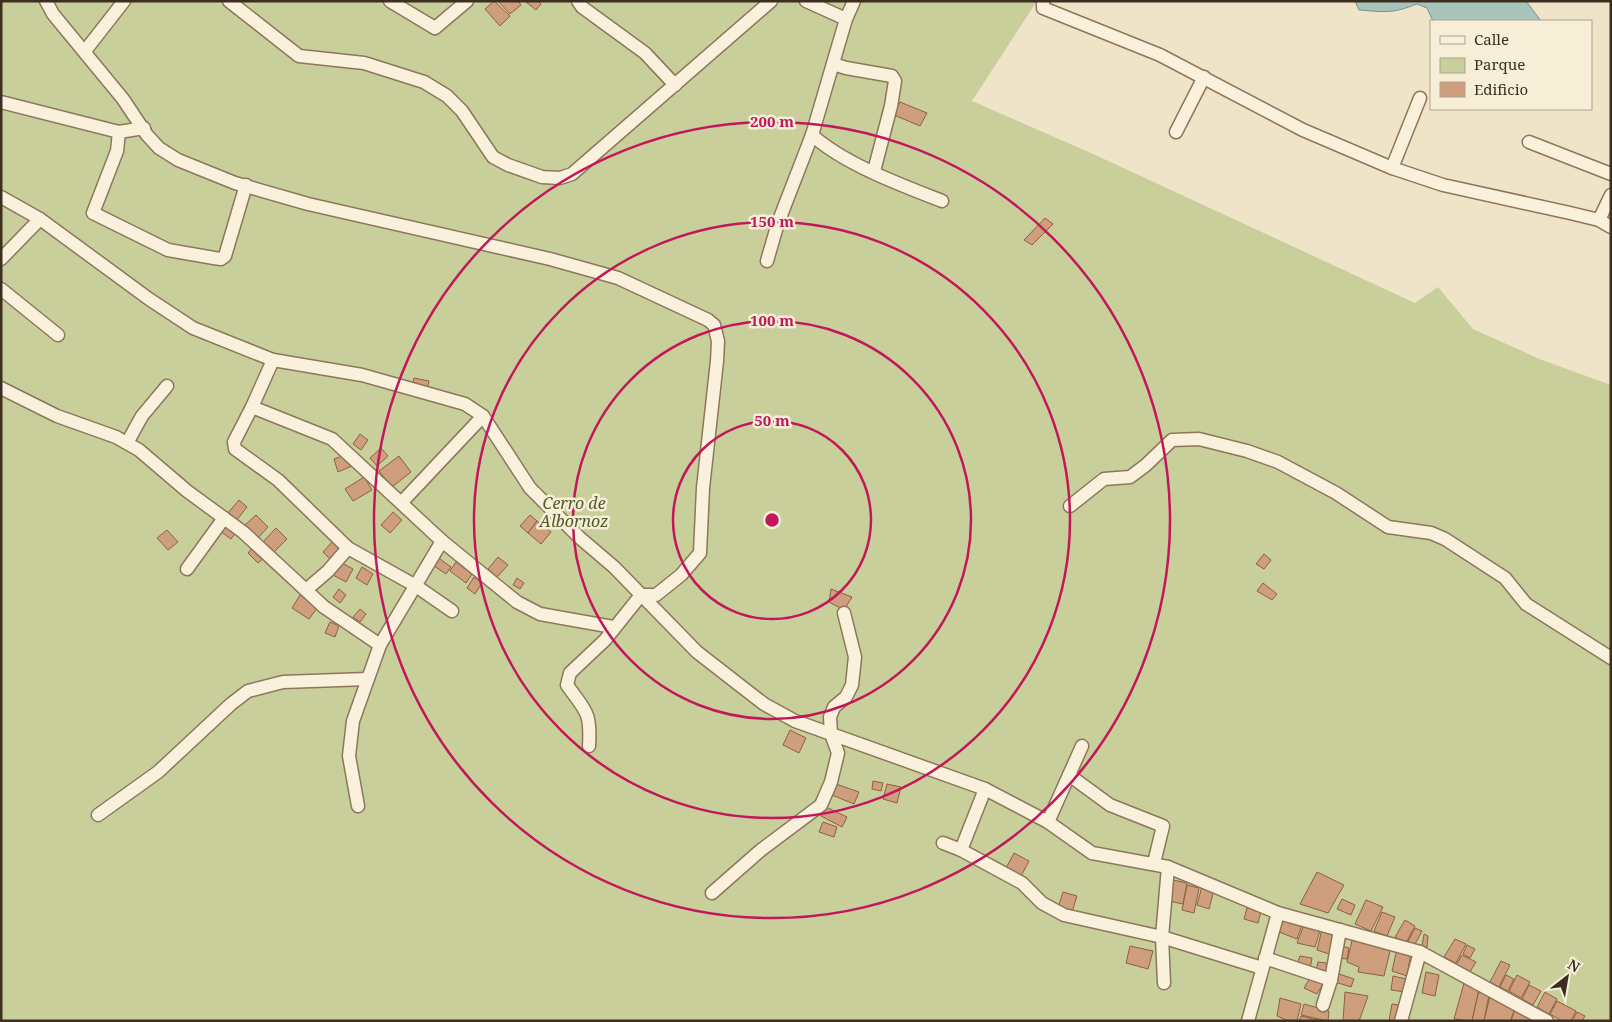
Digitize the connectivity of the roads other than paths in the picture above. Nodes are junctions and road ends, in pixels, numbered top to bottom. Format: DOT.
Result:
graph roads {
  1 [pos="46,1"];
  2 [pos="124,1"];
  3 [pos="229,1"];
  4 [pos="390,1"];
  5 [pos="467,1"];
  6 [pos="578,1"];
  7 [pos="771,1"];
  8 [pos="806,1"];
  9 [pos="854,1"];
  10 [pos="1043,1"];
  11 [pos="846,19"];
  12 [pos="86,51"];
  13 [pos="833,64"];
  14 [pos="1204,77"];
  15 [pos="675,85"];
  16 [pos="1420,98"];
  17 [pos="1,102"];
  18 [pos="144,128"];
  19 [pos="119,132"];
  20 [pos="1176,132"];
  21 [pos="812,135"];
  22 [pos="1529,142"];
  23 [pos="1392,168"];
  24 [pos="874,171"];
  25 [pos="1611,174"];
  26 [pos="246,185"];
  27 [pos="1611,195"];
  28 [pos="1,197"];
  29 [pos="942,201"];
  30 [pos="40,219"];
  31 [pos="1599,220"];
  32 [pos="1611,227"];
  33 [pos="1,259"];
  34 [pos="768,261"];
  35 [pos="1,289"];
  36 [pos="58,335"];
  37 [pos="273,360"];
  38 [pos="167,386"];
  39 [pos="1,388"];
  40 [pos="252,407"];
  41 [pos="483,416"];
  42 [pos="127,443"];
  43 [pos="402,502"];
  44 [pos="1070,506"];
  45 [pos="224,518"];
  46 [pos="442,541"];
  47 [pos="348,548"];
  48 [pos="188,569"];
  49 [pos="416,586"];
  50 [pos="306,590"];
  51 [pos="641,595"];
  52 [pos="452,611"];
  53 [pos="844,613"];
  54 [pos="614,627"];
  55 [pos="380,645"];
  56 [pos="1611,658"];
  57 [pos="367,679"];
  58 [pos="831,734"];
  59 [pos="589,746"];
  60 [pos="1082,746"];
  61 [pos="1069,775"];
  62 [pos="985,789"];
  63 [pos="358,806"];
  64 [pos="98,815"];
  65 [pos="1048,822"];
  66 [pos="943,844"];
  67 [pos="961,850"];
  68 [pos="1154,863"];
  69 [pos="1168,867"];
  70 [pos="712,893"];
  71 [pos="1278,913"];
  72 [pos="1340,930"];
  73 [pos="1162,937"];
  74 [pos="1420,952"];
  75 [pos="1264,963"];
  76 [pos="1331,980"];
  77 [pos="1164,983"];
  78 [pos="1323,1005"];
  79 [pos="1248,1021"];
  80 [pos="1401,1021"];
  81 [pos="1547,1021"];
  1 -- 12 [label="street"];
  2 -- 12 [label="street"];
  3 -- 15 [label="street"];
  4 -- 5 [label="street"];
  6 -- 15 [label="street"];
  7 -- 15 [label="street"];
  8 -- 11 [label="street"];
  9 -- 11 [label="street"];
  10 -- 14 [label="street"];
  11 -- 13 [label="street"];
  12 -- 18 [label="street"];
  13 -- 21 [label="street"];
  13 -- 24 [label="street"];
  14 -- 20 [label="street"];
  14 -- 23 [label="street"];
  16 -- 23 [label="street"];
  17 -- 19 [label="street"];
  18 -- 19 [label="street"];
  18 -- 26 [label="street"];
  19 -- 26 [label="street"];
  21 -- 24 [label="street"];
  21 -- 34 [label="street"];
  22 -- 25 [label="street"];
  23 -- 31 [label="street"];
  24 -- 29 [label="street"];
  26 -- 51 [label="street"];
  27 -- 31 [label="street"];
  28 -- 30 [label="street"];
  30 -- 33 [label="street"];
  30 -- 37 [label="street"];
  31 -- 32 [label="street"];
  35 -- 36 [label="street"];
  37 -- 40 [label="street"];
  37 -- 41 [label="street"];
  38 -- 42 [label="street"];
  39 -- 42 [label="street"];
  40 -- 43 [label="street"];
  40 -- 47 [label="street"];
  41 -- 43 [label="street"];
  41 -- 51 [label="street"];
  42 -- 45 [label="street"];
  43 -- 46 [label="street"];
  44 -- 56 [label="street"];
  45 -- 48 [label="street"];
  45 -- 50 [label="street"];
  46 -- 49 [label="street"];
  46 -- 54 [label="street"];
  47 -- 49 [label="street"];
  47 -- 50 [label="street"];
  49 -- 52 [label="street"];
  49 -- 55 [label="street"];
  50 -- 55 [label="street"];
  51 -- 54 [label="street"];
  51 -- 58 [label="street"];
  53 -- 58 [label="street"];
  54 -- 59 [label="street"];
  55 -- 57 [label="street"];
  57 -- 63 [label="street"];
  57 -- 64 [label="street"];
  58 -- 62 [label="street"];
  58 -- 70 [label="street"];
  60 -- 61 [label="street"];
  61 -- 65 [label="street"];
  61 -- 68 [label="street"];
  62 -- 65 [label="street"];
  62 -- 67 [label="street"];
  65 -- 68 [label="street"];
  66 -- 67 [label="street"];
  67 -- 73 [label="street"];
  68 -- 69 [label="street"];
  69 -- 71 [label="street"];
  69 -- 73 [label="street"];
  71 -- 72 [label="street"];
  71 -- 75 [label="street"];
  72 -- 74 [label="street"];
  72 -- 76 [label="street"];
  73 -- 75 [label="street"];
  73 -- 77 [label="street"];
  74 -- 80 [label="street"];
  74 -- 81 [label="street"];
  75 -- 76 [label="street"];
  75 -- 79 [label="street"];
  76 -- 78 [label="street"];
}
